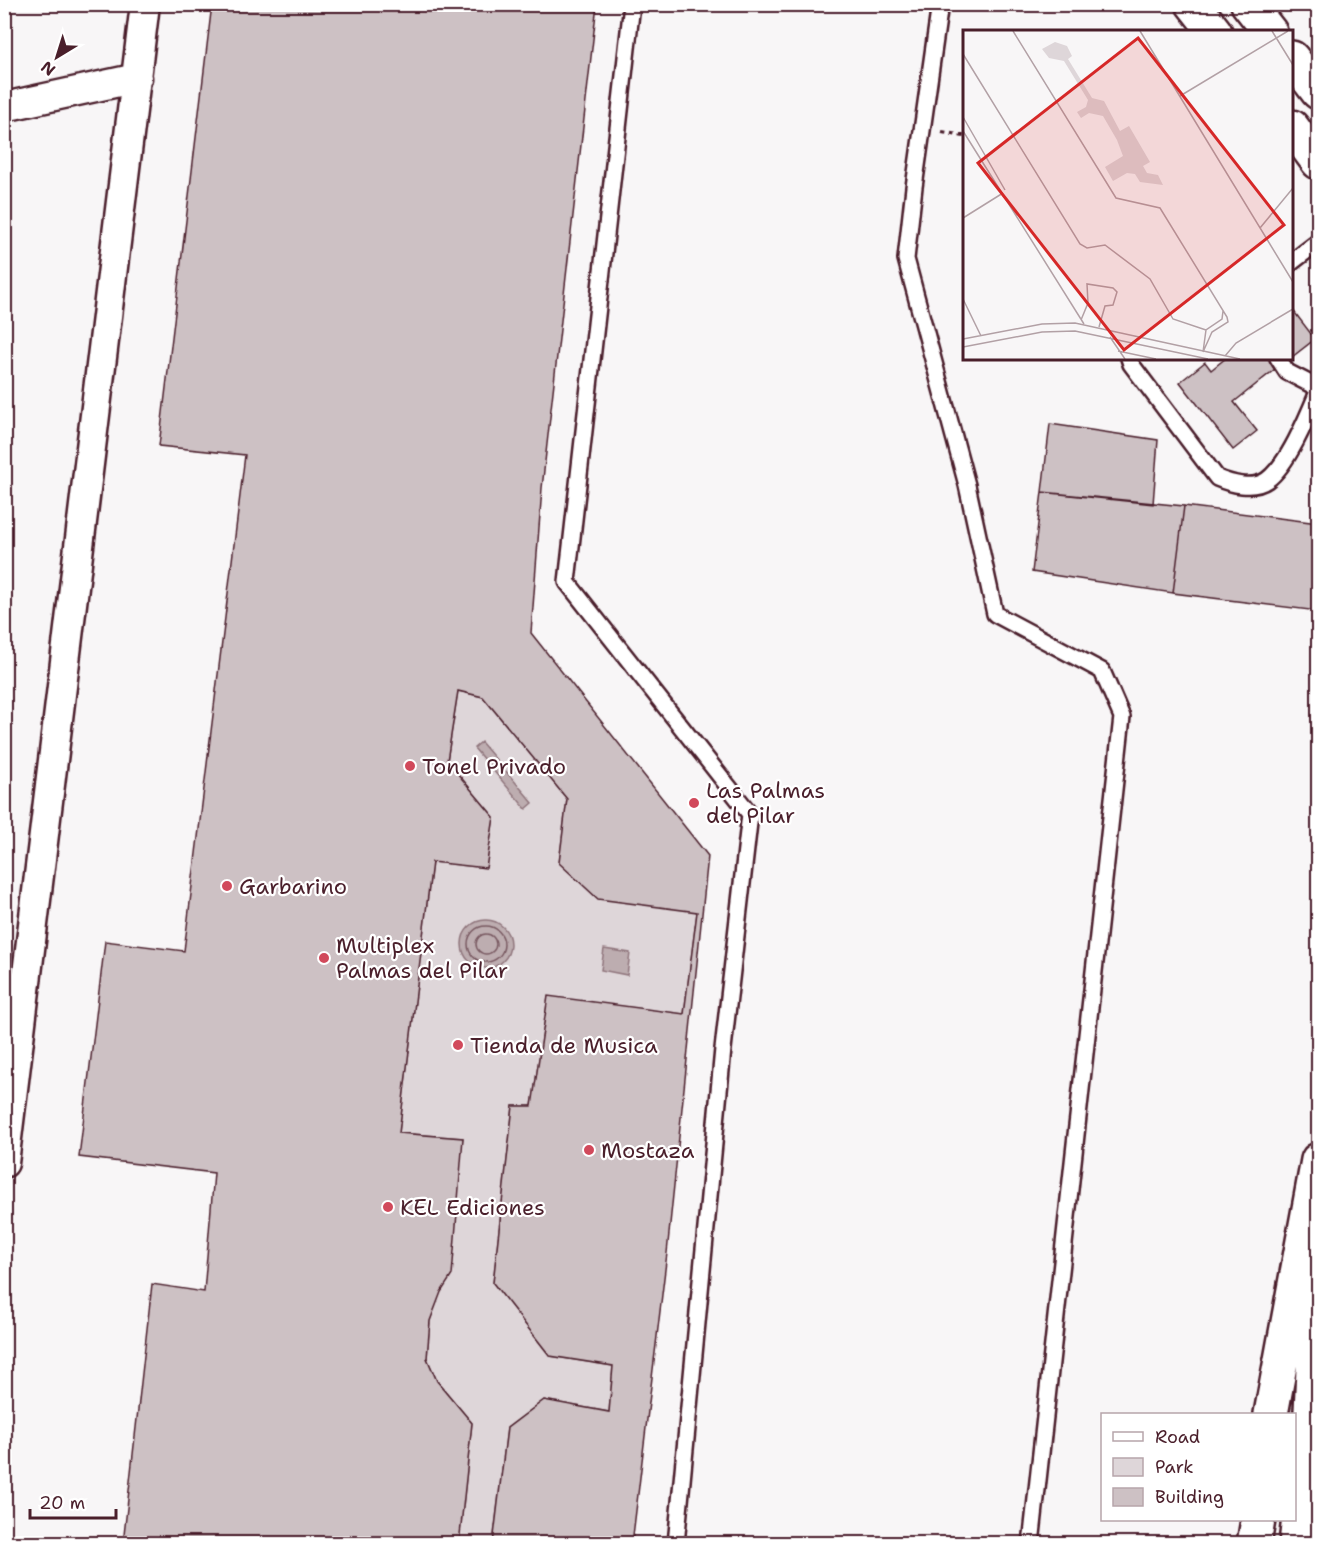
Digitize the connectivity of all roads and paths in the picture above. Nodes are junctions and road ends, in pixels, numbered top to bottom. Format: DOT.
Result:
graph roads {
  1 [pos="145,4"];
  2 [pos="632,4"];
  3 [pos="940,4"];
  4 [pos="1193,4"];
  5 [pos="1248,4"];
  6 [pos="1213,30"];
  7 [pos="1268,30"];
  8 [pos="1293,59"];
  9 [pos="137,78"];
  10 [pos="1318,92"];
  11 [pos="4,107"];
  12 [pos="1293,128"];
  13 [pos="1318,162"];
  14 [pos="1318,243"];
  15 [pos="1293,261"];
  16 [pos="1130,360"];
  17 [pos="1279,360"];
  18 [pos="1318,390"];
  19 [pos="9,1076"];
  20 [pos="1318,1160"];
  21 [pos="4,1163"];
  22 [pos="1318,1285"];
  23 [pos="1271,1413"];
  24 [pos="1257,1521"];
  25 [pos="676,1544"];
  26 [pos="1031,1544"];
  27 [pos="1254,1544"];
  28 [pos="1296,1544"];
  1 -- 9 [label="street"];
  2 -- 25 [label="lane"];
  3 -- 26 [label="lane"];
  4 -- 6 [label="main road"];
  5 -- 7 [label="main road"];
  8 -- 10 [label="main road"];
  9 -- 11 [label="street"];
  9 -- 19 [label="street"];
  12 -- 13 [label="main road"];
  14 -- 15 [label="lane"];
  16 -- 18 [label="lane"];
  17 -- 18 [label="lane"];
  19 -- 21 [label="street"];
  20 -- 23 [label="main road"];
  22 -- 28 [label="main road"];
  24 -- 27 [label="main road"];
}
